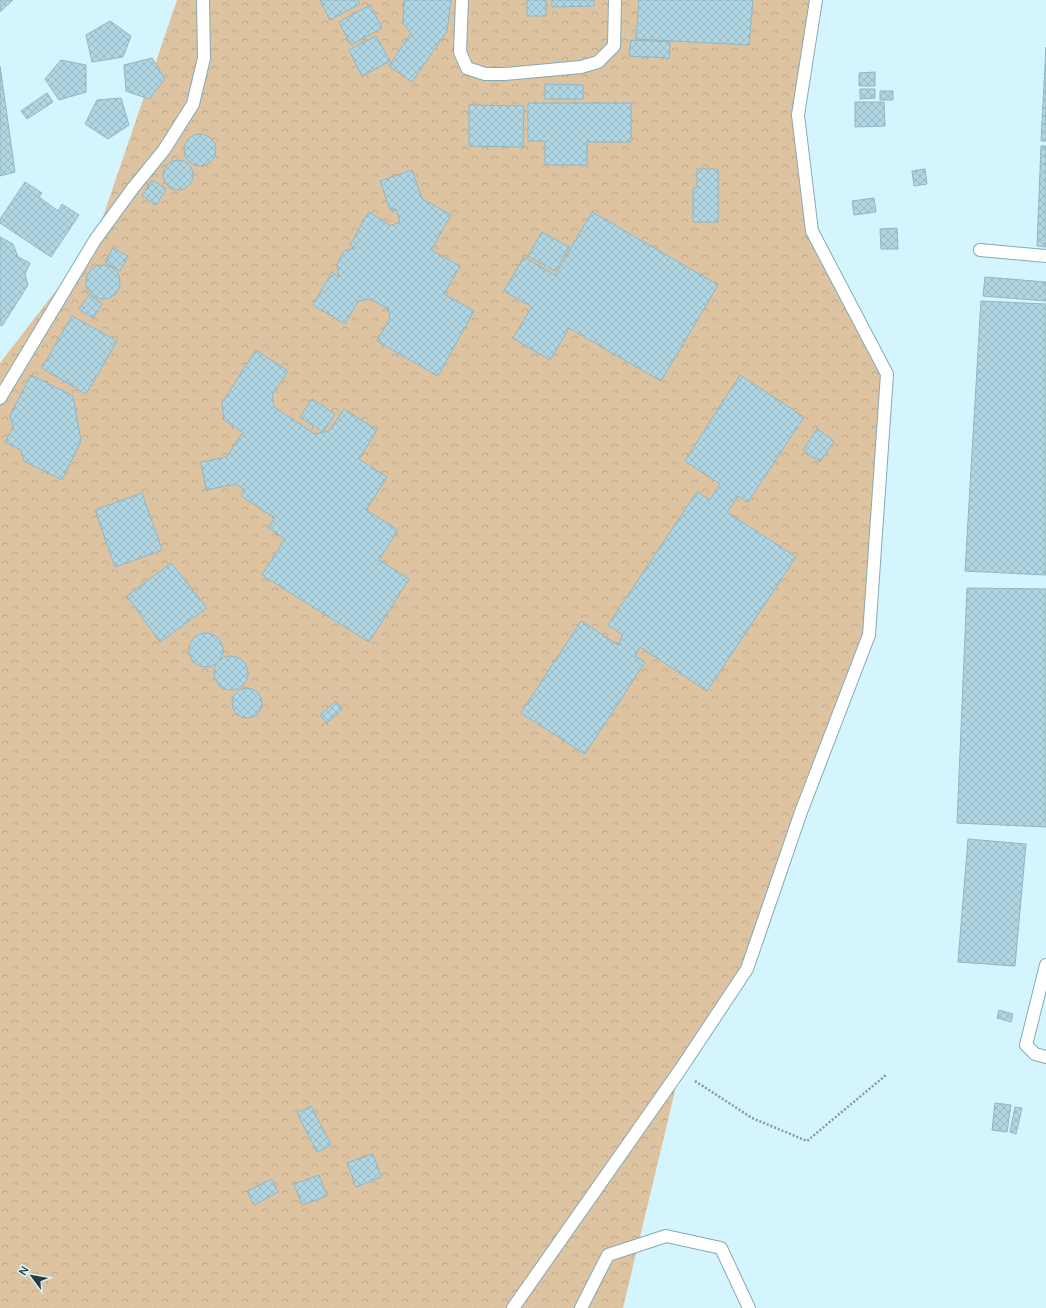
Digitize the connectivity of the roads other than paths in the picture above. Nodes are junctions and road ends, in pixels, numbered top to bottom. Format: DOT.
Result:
graph roads {
  1 [pos="203,0"];
  2 [pos="462,0"];
  3 [pos="615,0"];
  4 [pos="816,0"];
  5 [pos="980,250"];
  6 [pos="1046,256"];
  7 [pos="0,398"];
  8 [pos="1046,965"];
  9 [pos="1046,1057"];
  10 [pos="514,1308"];
  11 [pos="580,1308"];
  12 [pos="749,1308"];
  1 -- 7 [label="lane"];
  2 -- 3 [label="lane"];
  4 -- 10 [label="lane"];
  5 -- 6 [label="lane"];
  8 -- 9 [label="lane"];
  11 -- 12 [label="lane"];
}
